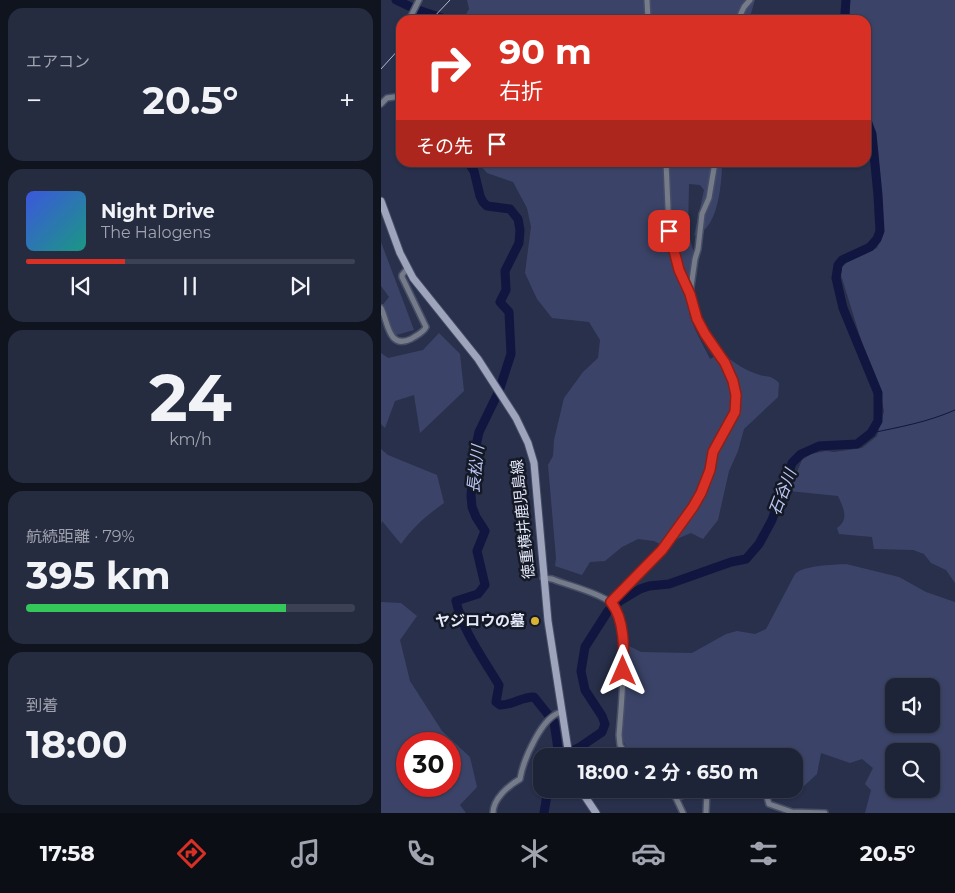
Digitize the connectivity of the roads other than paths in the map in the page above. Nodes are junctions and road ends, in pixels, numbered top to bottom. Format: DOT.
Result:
graph roads {
  1 [pos="647,0"];
  2 [pos="750,0"];
  3 [pos="419,1"];
  4 [pos="412,15"];
  5 [pos="648,15"];
  6 [pos="740,15"];
  7 [pos="396,97"];
  8 [pos="381,104"];
  9 [pos="666,167"];
  10 [pos="714,167"];
  11 [pos="381,201"];
  12 [pos="407,268"];
  13 [pos="690,294"];
  14 [pos="381,308"];
  15 [pos="543,578"];
  16 [pos="611,602"];
  17 [pos="562,712"];
  18 [pos="567,748"];
  19 [pos="622,748"];
  20 [pos="586,798"];
  21 [pos="676,798"];
  22 [pos="707,798"];
  23 [pos="767,798"];
  24 [pos="493,813"];
  25 [pos="595,813"];
  26 [pos="683,813"];
  27 [pos="706,813"];
  28 [pos="825,813"];
  1 -- 5 [label="street"];
  2 -- 6 [label="street"];
  3 -- 4 [label="street"];
  7 -- 8 [label="street"];
  9 -- 13 [label="street"];
  10 -- 13 [label="street"];
  11 -- 12 [label="main road, 徳重横井鹿児島線"];
  12 -- 14 [label="street"];
  12 -- 15 [label="main road, 徳重横井鹿児島線"];
  13 -- 16 [label="street"];
  15 -- 16 [label="street"];
  15 -- 17 [label="main road, 徳重横井鹿児島線"];
  16 -- 19 [label="street"];
  17 -- 18 [label="main road, 徳重横井鹿児島線"];
  17 -- 24 [label="street"];
  20 -- 25 [label="main road"];
  21 -- 26 [label="street"];
  22 -- 27 [label="street"];
  23 -- 28 [label="street"];
}
